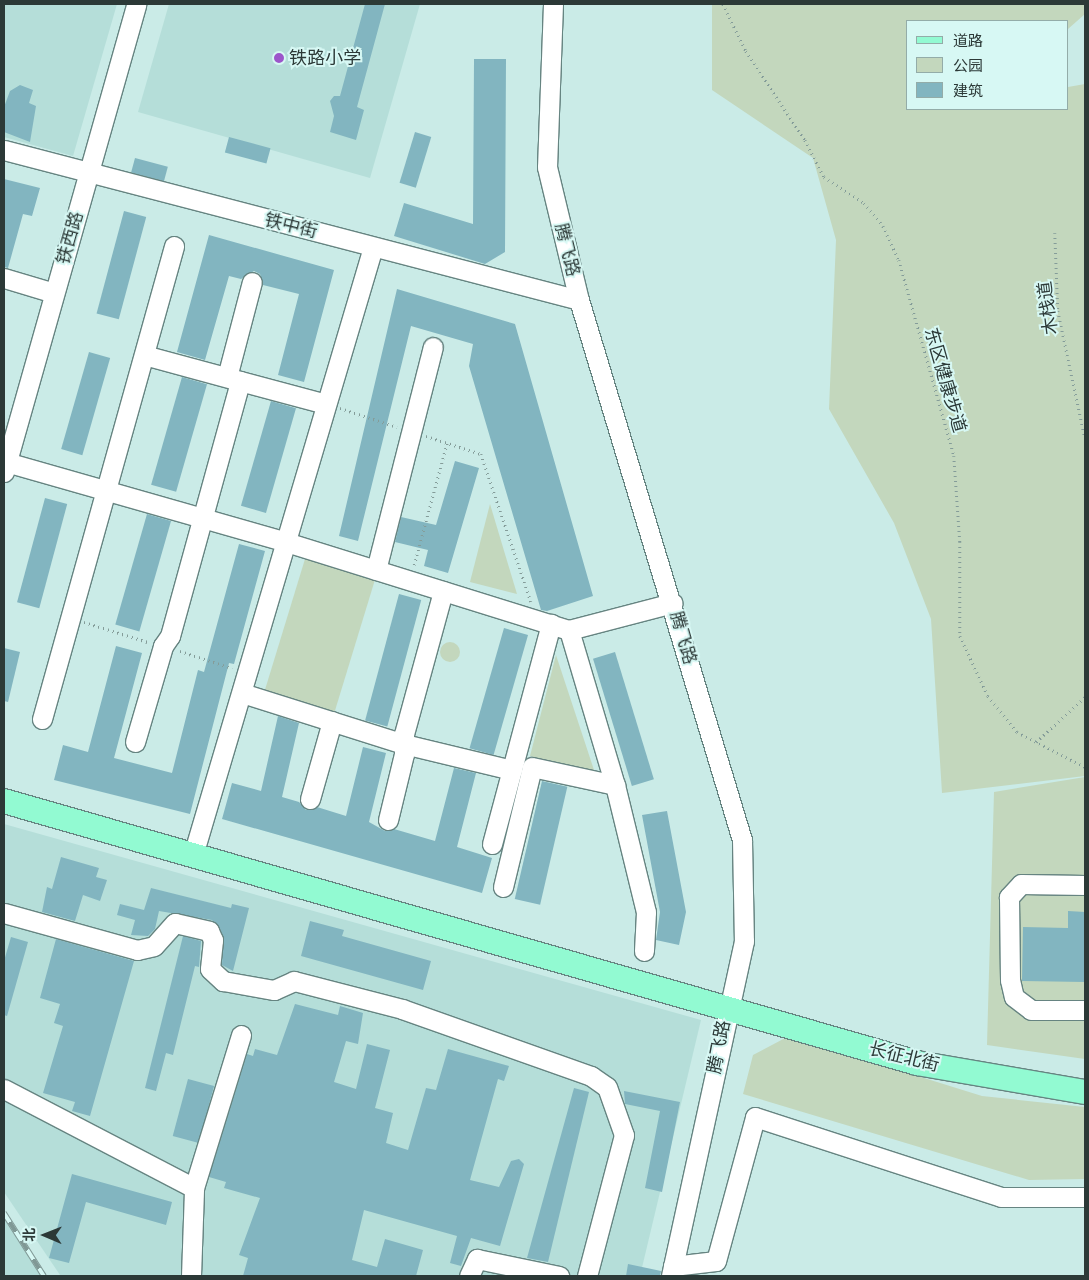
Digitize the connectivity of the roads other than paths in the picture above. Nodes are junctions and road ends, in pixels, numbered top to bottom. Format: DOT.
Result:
graph roads {
  1 [pos="136,4"];
  2 [pos="553,4"];
  3 [pos="4,150"];
  4 [pos="88,174"];
  5 [pos="174,246"];
  6 [pos="373,246"];
  7 [pos="4,278"];
  8 [pos="252,282"];
  9 [pos="54,293"];
  10 [pos="579,300"];
  11 [pos="433,347"];
  12 [pos="144,354"];
  13 [pos="234,379"];
  14 [pos="326,404"];
  15 [pos="5,467"];
  16 [pos="106,490"];
  17 [pos="202,518"];
  18 [pos="286,542"];
  19 [pos="376,570"];
  20 [pos="443,591"];
  21 [pos="673,603"];
  22 [pos="552,625"];
  23 [pos="242,693"];
  24 [pos="42,720"];
  25 [pos="332,721"];
  26 [pos="135,742"];
  27 [pos="404,744"];
  28 [pos="512,770"];
  29 [pos="615,785"];
  30 [pos="310,799"];
  31 [pos="4,801"];
  32 [pos="388,820"];
  33 [pos="492,844"];
  34 [pos="193,855"];
  35 [pos="1085,885"];
  36 [pos="503,887"];
  37 [pos="4,914"];
  38 [pos="644,950"];
  39 [pos="727,1006"];
  40 [pos="1085,1010"];
  41 [pos="241,1035"];
  42 [pos="4,1089"];
  43 [pos="1085,1092"];
  44 [pos="194,1188"];
  45 [pos="1085,1197"];
  46 [pos="672,1271"];
  47 [pos="192,1276"];
  48 [pos="469,1276"];
  49 [pos="559,1276"];
  50 [pos="587,1276"];
  1 -- 4 [label="street, 铁西路"];
  2 -- 10 [label="street, 腾飞路"];
  3 -- 4 [label="street, 铁中街"];
  4 -- 6 [label="street, 铁中街"];
  4 -- 9 [label="street, 铁西路"];
  5 -- 12 [label="street"];
  6 -- 10 [label="street, 铁中街"];
  6 -- 14 [label="street"];
  7 -- 9 [label="street"];
  8 -- 13 [label="street"];
  9 -- 15 [label="street, 铁西路"];
  10 -- 21 [label="street, 腾飞路"];
  11 -- 19 [label="street"];
  12 -- 13 [label="street"];
  12 -- 16 [label="street"];
  13 -- 14 [label="street"];
  13 -- 17 [label="street"];
  14 -- 18 [label="street"];
  15 -- 16 [label="street"];
  16 -- 17 [label="street"];
  16 -- 24 [label="street"];
  17 -- 18 [label="street"];
  17 -- 26 [label="street"];
  18 -- 19 [label="street"];
  18 -- 23 [label="street"];
  19 -- 20 [label="street"];
  20 -- 22 [label="street"];
  20 -- 27 [label="street"];
  21 -- 22 [label="street"];
  21 -- 39 [label="street, 腾飞路"];
  22 -- 28 [label="street"];
  22 -- 29 [label="street"];
  23 -- 25 [label="street"];
  23 -- 34 [label="street"];
  25 -- 27 [label="street"];
  25 -- 30 [label="street"];
  27 -- 28 [label="street"];
  27 -- 32 [label="street"];
  28 -- 33 [label="street"];
  29 -- 36 [label="street"];
  29 -- 38 [label="street"];
  31 -- 34 [label="main road, 长征北街"];
  34 -- 39 [label="main road, 长征北街"];
  35 -- 40 [label="street"];
  37 -- 50 [label="street"];
  39 -- 43 [label="main road, 长征北街"];
  39 -- 46 [label="street, 腾飞路"];
  41 -- 44 [label="street"];
  42 -- 44 [label="street"];
  44 -- 47 [label="street"];
  45 -- 46 [label="street"];
  48 -- 49 [label="street"];
}
